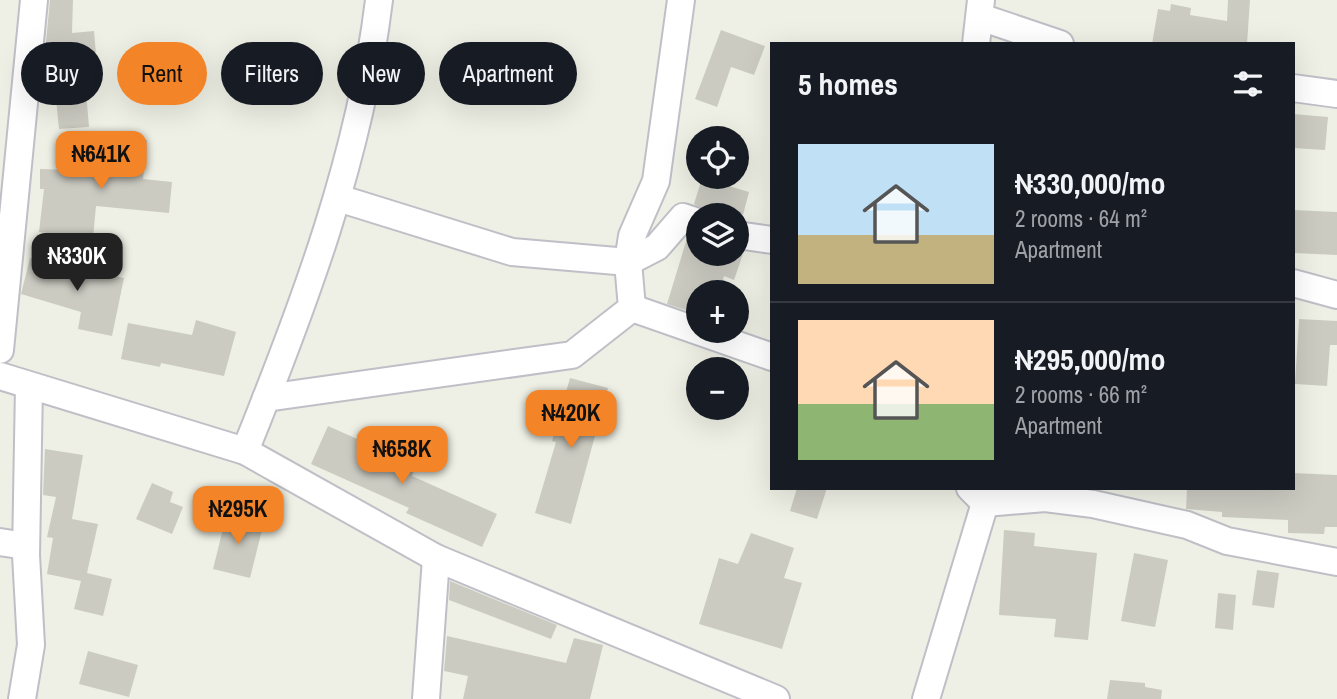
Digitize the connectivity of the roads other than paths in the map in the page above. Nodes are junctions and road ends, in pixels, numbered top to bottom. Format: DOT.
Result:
graph roads {
  1 [pos="34,0"];
  2 [pos="379,0"];
  3 [pos="681,0"];
  4 [pos="980,8"];
  5 [pos="976,42"];
  6 [pos="1056,42"];
  7 [pos="1295,88"];
  8 [pos="1337,94"];
  9 [pos="338,198"];
  10 [pos="686,219"];
  11 [pos="749,236"];
  12 [pos="770,240"];
  13 [pos="628,262"];
  14 [pos="1295,284"];
  15 [pos="1337,295"];
  16 [pos="632,308"];
  17 [pos="0,350"];
  18 [pos="770,356"];
  19 [pos="0,376"];
  20 [pos="29,386"];
  21 [pos="266,398"];
  22 [pos="245,451"];
  23 [pos="977,496"];
  24 [pos="13,544"];
  25 [pos="436,558"];
  26 [pos="1337,562"];
  27 [pos="766,697"];
  28 [pos="22,699"];
  29 [pos="426,699"];
  30 [pos="926,699"];
  1 -- 17 [label="street"];
  2 -- 9 [label="street"];
  3 -- 13 [label="street"];
  4 -- 5 [label="street"];
  4 -- 6 [label="street"];
  7 -- 8 [label="street"];
  9 -- 13 [label="street"];
  9 -- 21 [label="street"];
  10 -- 13 [label="street"];
  11 -- 12 [label="street"];
  13 -- 16 [label="street"];
  14 -- 15 [label="street"];
  16 -- 18 [label="street"];
  16 -- 21 [label="street"];
  19 -- 20 [label="street"];
  20 -- 22 [label="street"];
  20 -- 24 [label="street"];
  21 -- 22 [label="street"];
  22 -- 25 [label="street"];
  23 -- 26 [label="street"];
  23 -- 30 [label="street"];
  24 -- 28 [label="street"];
  25 -- 27 [label="street"];
  25 -- 29 [label="street"];
}
